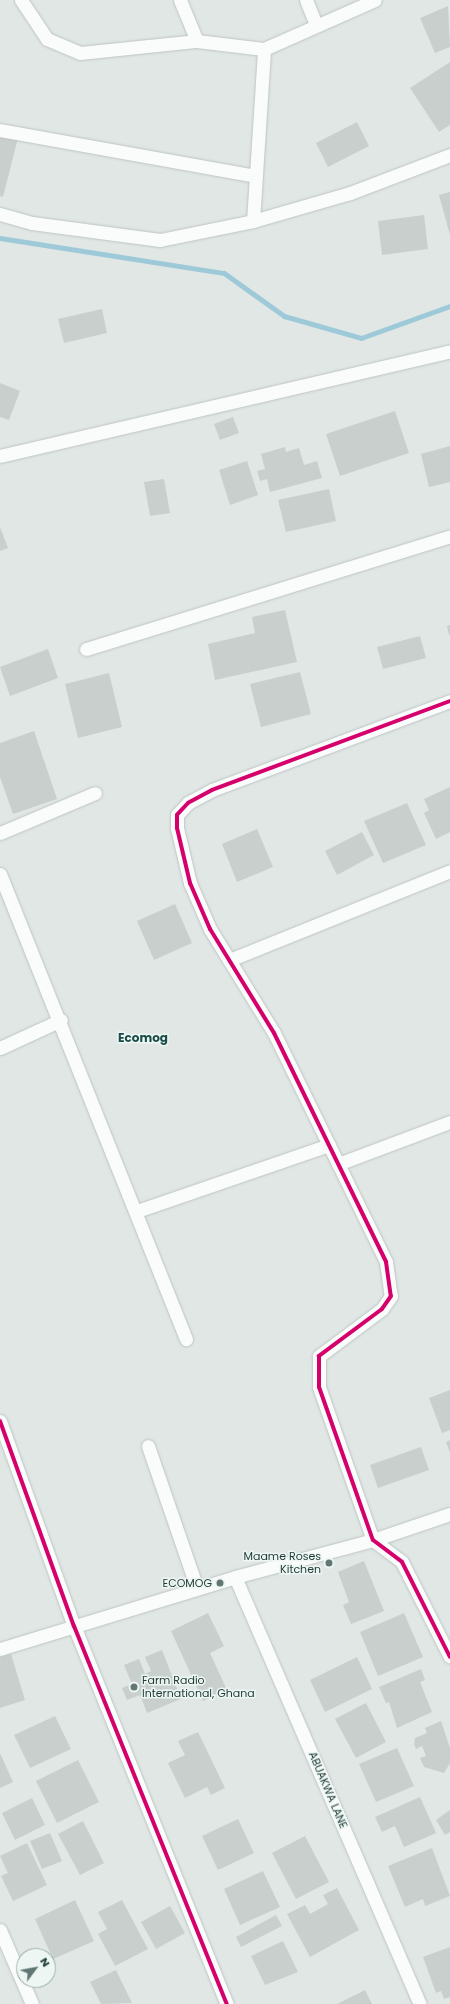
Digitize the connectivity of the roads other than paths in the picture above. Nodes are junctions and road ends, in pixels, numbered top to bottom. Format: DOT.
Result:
graph roads {
  1 [pos="21,0"];
  2 [pos="180,0"];
  3 [pos="306,0"];
  4 [pos="375,0"];
  5 [pos="316,25"];
  6 [pos="197,41"];
  7 [pos="264,49"];
  8 [pos="0,130"];
  9 [pos="450,155"];
  10 [pos="256,176"];
  11 [pos="0,214"];
  12 [pos="253,222"];
  13 [pos="450,351"];
  14 [pos="0,456"];
  15 [pos="450,536"];
  16 [pos="86,649"];
  17 [pos="450,701"];
  18 [pos="95,793"];
  19 [pos="0,833"];
  20 [pos="450,871"];
  21 [pos="0,874"];
  22 [pos="229,960"];
  23 [pos="61,1020"];
  24 [pos="0,1048"];
  25 [pos="450,1122"];
  26 [pos="328,1145"];
  27 [pos="338,1164"];
  28 [pos="137,1211"];
  29 [pos="186,1339"];
  30 [pos="0,1421"];
  31 [pos="148,1446"];
  32 [pos="4,1448"];
  33 [pos="450,1514"];
  34 [pos="373,1540"];
  35 [pos="235,1577"];
  36 [pos="197,1588"];
  37 [pos="74,1626"];
  38 [pos="0,1649"];
  39 [pos="450,1657"];
  40 [pos="0,1930"];
  41 [pos="32,2004"];
  42 [pos="227,2004"];
  43 [pos="420,2004"];
  1 -- 6 [label="street"];
  2 -- 6 [label="street"];
  3 -- 5 [label="street"];
  4 -- 5 [label="street"];
  5 -- 7 [label="street"];
  6 -- 7 [label="street"];
  7 -- 10 [label="street"];
  8 -- 10 [label="street"];
  9 -- 12 [label="street"];
  10 -- 12 [label="street"];
  11 -- 12 [label="street"];
  13 -- 14 [label="street"];
  15 -- 16 [label="street"];
  17 -- 22 [label="street"];
  18 -- 19 [label="street"];
  20 -- 22 [label="street"];
  21 -- 23 [label="street"];
  22 -- 26 [label="street"];
  23 -- 24 [label="street"];
  23 -- 28 [label="street"];
  25 -- 27 [label="street"];
  26 -- 27 [label="street"];
  26 -- 28 [label="street"];
  27 -- 34 [label="street"];
  28 -- 29 [label="street"];
  30 -- 32 [label="street"];
  31 -- 36 [label="street"];
  32 -- 37 [label="street"];
  33 -- 34 [label="street"];
  34 -- 35 [label="street"];
  34 -- 39 [label="street"];
  35 -- 36 [label="street"];
  35 -- 43 [label="street, ABUAKWA LANE"];
  36 -- 37 [label="street"];
  37 -- 38 [label="street"];
  37 -- 42 [label="street"];
  40 -- 41 [label="street"];
}
